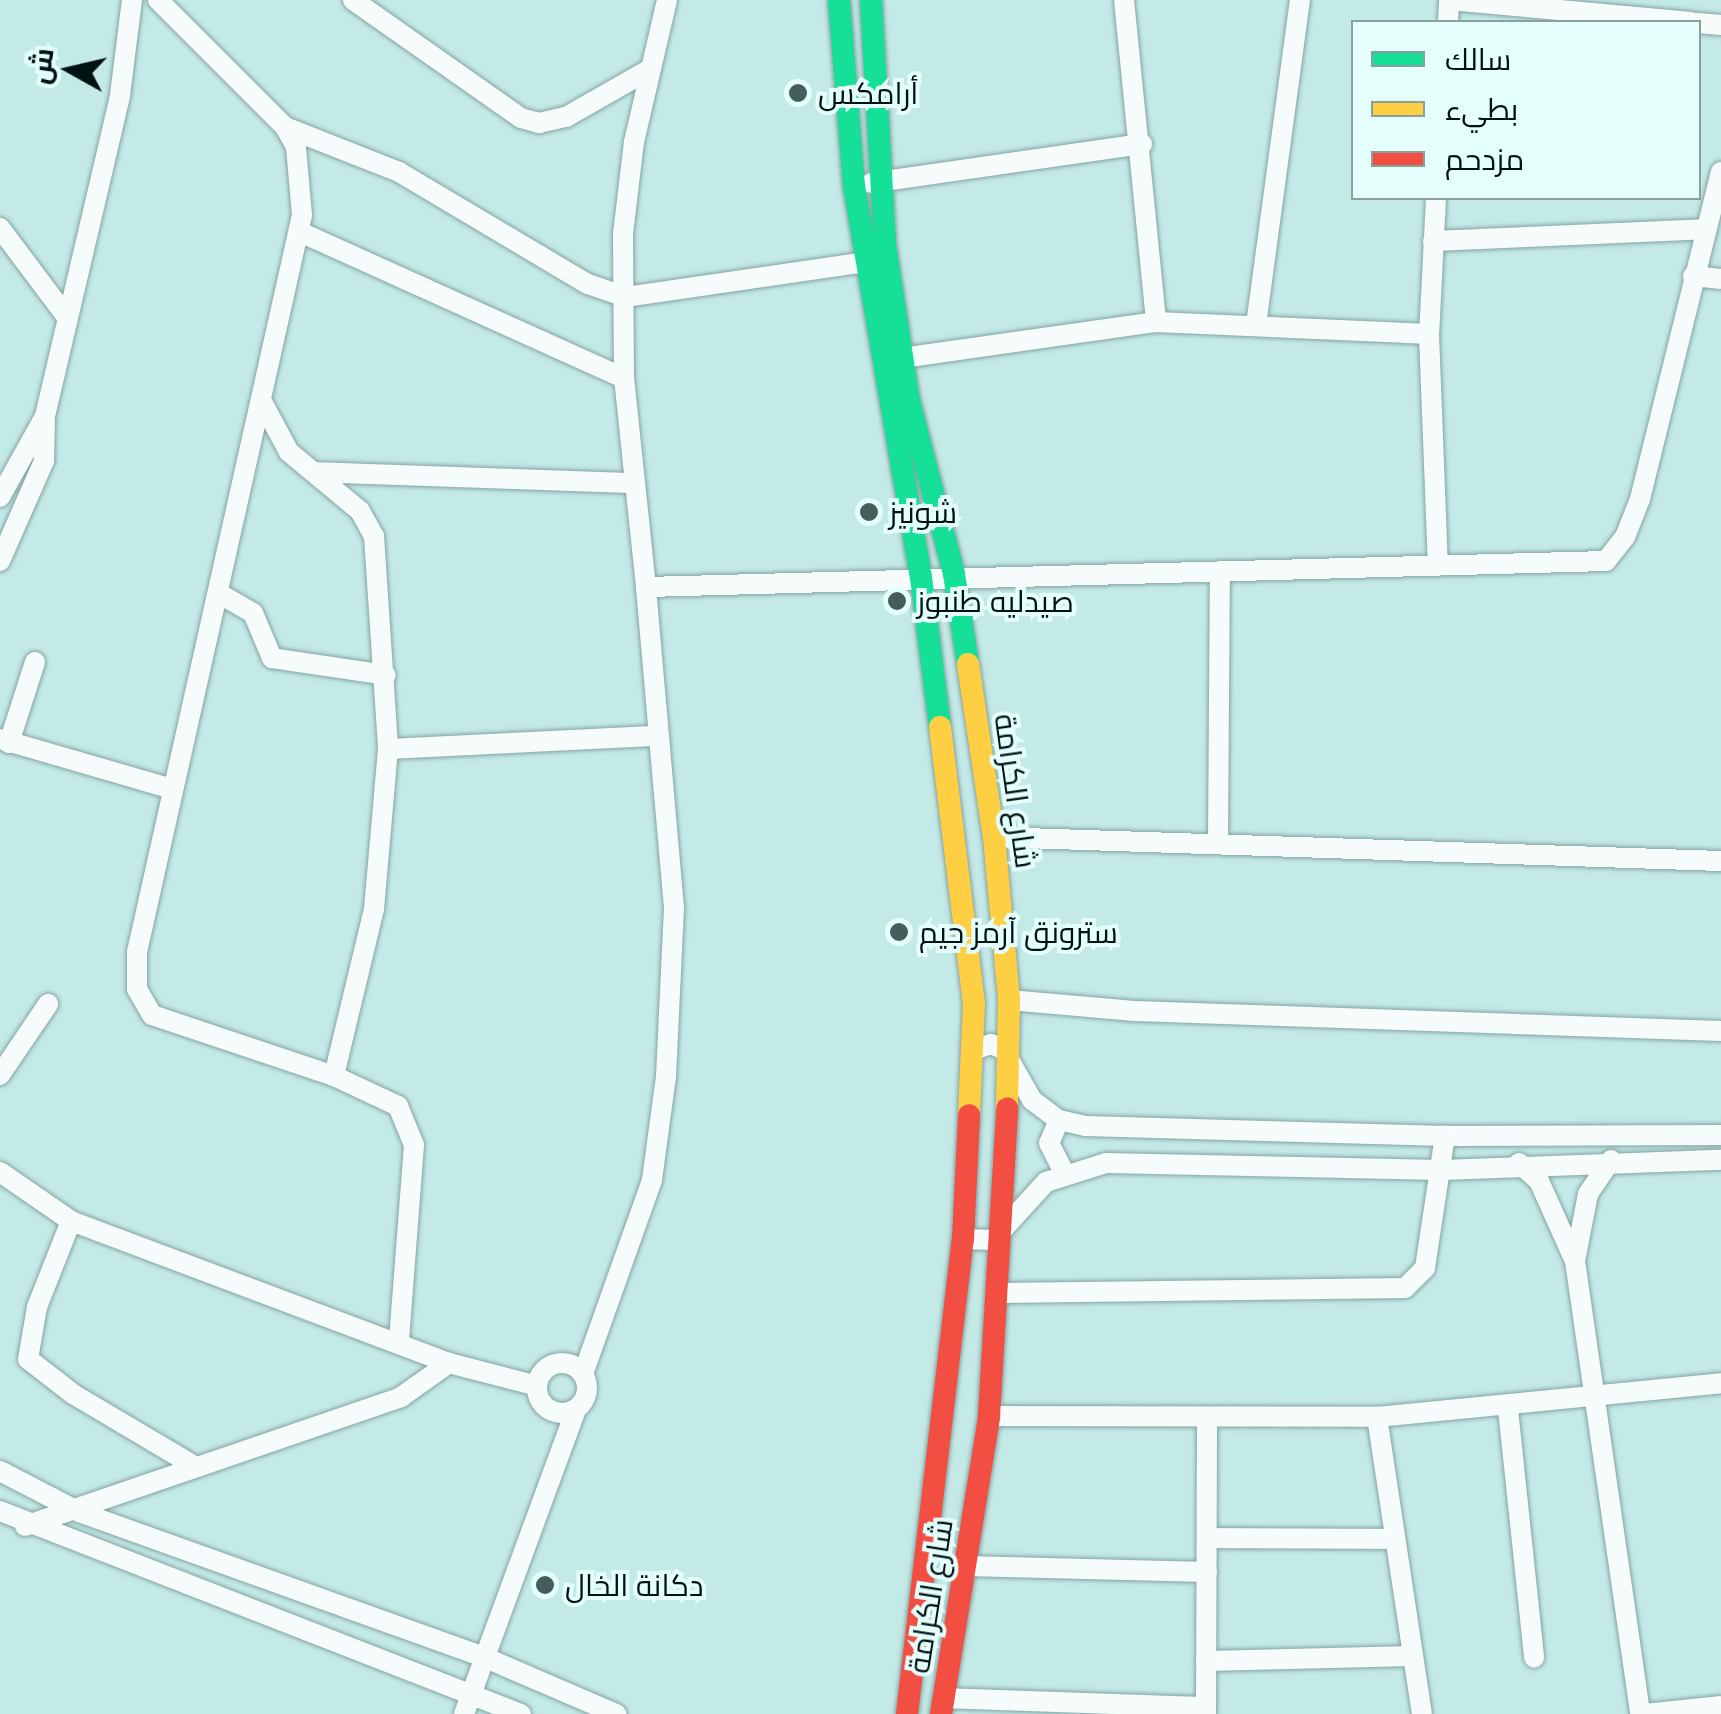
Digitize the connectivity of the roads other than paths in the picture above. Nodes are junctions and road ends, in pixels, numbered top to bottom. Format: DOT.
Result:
graph roads {
  1 [pos="132,0"];
  2 [pos="158,0"];
  3 [pos="353,0"];
  4 [pos="839,0"];
  5 [pos="871,0"];
  6 [pos="1124,0"];
  7 [pos="1300,0"];
  8 [pos="1449,0"];
  9 [pos="662,2"];
  10 [pos="1601,7"];
  11 [pos="1678,20"];
  12 [pos="650,69"];
  13 [pos="285,127"];
  14 [pos="1142,144"];
  15 [pos="1721,172"];
  16 [pos="881,181"];
  17 [pos="854,186"];
  18 [pos="1436,200"];
  19 [pos="0,228"];
  20 [pos="1706,229"];
  21 [pos="300,232"];
  22 [pos="1432,241"];
  23 [pos="865,262"];
  24 [pos="1694,276"];
  25 [pos="1721,279"];
  26 [pos="626,297"];
  27 [pos="66,316"];
  28 [pos="1156,322"];
  29 [pos="1256,325"];
  30 [pos="1429,334"];
  31 [pos="902,358"];
  32 [pos="624,378"];
  33 [pos="261,400"];
  34 [pos="45,416"];
  35 [pos="289,452"];
  36 [pos="249,463"];
  37 [pos="314,472"];
  38 [pos="634,483"];
  39 [pos="0,497"];
  40 [pos="0,561"];
  41 [pos="1438,566"];
  42 [pos="1220,570"];
  43 [pos="954,574"];
  44 [pos="921,577"];
  45 [pos="646,587"];
  46 [pos="218,593"];
  47 [pos="36,662"];
  48 [pos="386,675"];
  49 [pos="658,736"];
  50 [pos="5,741"];
  51 [pos="388,749"];
  52 [pos="172,790"];
  53 [pos="994,837"];
  54 [pos="1218,842"];
  55 [pos="1721,861"];
  56 [pos="1009,1000"];
  57 [pos="48,1004"];
  58 [pos="1721,1031"];
  59 [pos="973,1050"];
  60 [pos="1010,1062"];
  61 [pos="0,1075"];
  62 [pos="334,1076"];
  63 [pos="1059,1120"];
  64 [pos="1721,1135"];
  65 [pos="1445,1136"];
  66 [pos="1611,1160"];
  67 [pos="1721,1160"];
  68 [pos="1519,1163"];
  69 [pos="1442,1170"];
  70 [pos="0,1172"];
  71 [pos="1064,1172"];
  72 [pos="70,1221"];
  73 [pos="1004,1226"];
  74 [pos="963,1239"];
  75 [pos="1575,1261"];
  76 [pos="1000,1293"];
  77 [pos="399,1340"];
  78 [pos="449,1362"];
  79 [pos="575,1369"];
  80 [pos="1721,1383"];
  81 [pos="537,1386"];
  82 [pos="1592,1392"];
  83 [pos="1508,1408"];
  84 [pos="567,1411"];
  85 [pos="989,1416"];
  86 [pos="1377,1417"];
  87 [pos="1207,1420"];
  88 [pos="191,1464"];
  89 [pos="0,1471"];
  90 [pos="0,1511"];
  91 [pos="79,1512"];
  92 [pos="0,1526"];
  93 [pos="29,1526"];
  94 [pos="1207,1538"];
  95 [pos="1395,1538"];
  96 [pos="966,1566"];
  97 [pos="1207,1572"];
  98 [pos="1413,1656"];
  99 [pos="486,1658"];
  100 [pos="1534,1658"];
  101 [pos="1206,1662"];
  102 [pos="910,1690"];
  103 [pos="469,1705"];
  104 [pos="943,1706"];
  105 [pos="1721,1706"];
  106 [pos="1206,1710"];
  107 [pos="522,1714"];
  108 [pos="616,1714"];
  109 [pos="894,1714"];
  110 [pos="907,1714"];
  111 [pos="1422,1714"];
  112 [pos="1642,1714"];
  1 -- 27 [label="street"];
  2 -- 13 [label="street"];
  3 -- 12 [label="street"];
  4 -- 17 [label="street, شارع الكرامة"];
  5 -- 16 [label="street, شارع الكرامة"];
  6 -- 14 [label="street"];
  7 -- 29 [label="street"];
  8 -- 10 [label="street"];
  9 -- 12 [label="street"];
  10 -- 11 [label="street"];
  12 -- 26 [label="street"];
  13 -- 21 [label="street"];
  13 -- 26 [label="street"];
  14 -- 16 [label="street"];
  14 -- 28 [label="street"];
  15 -- 20 [label="street"];
  16 -- 17 [label="street"];
  16 -- 31 [label="street, شارع الكرامة"];
  17 -- 23 [label="street, شارع الكرامة"];
  18 -- 22 [label="street"];
  19 -- 27 [label="street"];
  20 -- 22 [label="street"];
  20 -- 24 [label="street"];
  21 -- 32 [label="street"];
  21 -- 33 [label="street"];
  22 -- 30 [label="street"];
  23 -- 26 [label="street"];
  23 -- 44 [label="street, شارع الكرامة"];
  24 -- 25 [label="street"];
  24 -- 41 [label="street"];
  26 -- 32 [label="street"];
  27 -- 34 [label="street"];
  28 -- 29 [label="street"];
  28 -- 31 [label="street"];
  29 -- 30 [label="street"];
  30 -- 41 [label="street"];
  31 -- 43 [label="street, شارع الكرامة"];
  32 -- 38 [label="street"];
  33 -- 35 [label="street"];
  33 -- 36 [label="street"];
  34 -- 39 [label="street"];
  34 -- 40 [label="street"];
  35 -- 36 [label="street"];
  35 -- 37 [label="street"];
  36 -- 46 [label="street"];
  37 -- 38 [label="street"];
  37 -- 48 [label="street"];
  38 -- 45 [label="street"];
  41 -- 42 [label="street"];
  42 -- 43 [label="street"];
  42 -- 54 [label="street"];
  43 -- 44 [label="street"];
  43 -- 53 [label="street, شارع الكرامة"];
  44 -- 45 [label="street"];
  44 -- 59 [label="street, شارع الكرامة"];
  45 -- 49 [label="street"];
  46 -- 48 [label="street"];
  46 -- 52 [label="street"];
  47 -- 50 [label="street"];
  48 -- 51 [label="street"];
  49 -- 51 [label="street"];
  49 -- 79 [label="street"];
  50 -- 52 [label="street"];
  51 -- 62 [label="street"];
  52 -- 62 [label="street"];
  53 -- 54 [label="street"];
  53 -- 56 [label="street, شارع الكرامة"];
  54 -- 55 [label="street"];
  56 -- 58 [label="street"];
  56 -- 60 [label="street, شارع الكرامة"];
  57 -- 61 [label="street"];
  59 -- 60 [label="street"];
  59 -- 74 [label="street, شارع الكرامة"];
  60 -- 63 [label="street"];
  60 -- 73 [label="street, شارع الكرامة"];
  62 -- 77 [label="street"];
  63 -- 65 [label="street"];
  63 -- 71 [label="street"];
  64 -- 65 [label="street"];
  65 -- 69 [label="street"];
  66 -- 67 [label="street"];
  66 -- 68 [label="street"];
  66 -- 75 [label="street"];
  68 -- 69 [label="street"];
  68 -- 75 [label="street"];
  69 -- 71 [label="street"];
  69 -- 76 [label="street"];
  70 -- 72 [label="street"];
  71 -- 73 [label="street"];
  72 -- 77 [label="street"];
  72 -- 88 [label="street"];
  73 -- 74 [label="street"];
  73 -- 76 [label="street, شارع الكرامة"];
  74 -- 102 [label="street, شارع الكرامة"];
  75 -- 82 [label="street"];
  76 -- 85 [label="street, شارع الكرامة"];
  77 -- 78 [label="street"];
  78 -- 81 [label="street"];
  78 -- 88 [label="street"];
  79 -- 81 [label="street"];
  79 -- 84 [label="street"];
  80 -- 82 [label="street"];
  81 -- 84 [label="street"];
  82 -- 83 [label="street"];
  82 -- 112 [label="street"];
  83 -- 86 [label="street"];
  83 -- 100 [label="street"];
  84 -- 99 [label="street"];
  85 -- 87 [label="street"];
  85 -- 96 [label="street, شارع الكرامة"];
  86 -- 87 [label="street"];
  86 -- 95 [label="street"];
  87 -- 94 [label="street"];
  88 -- 91 [label="street"];
  89 -- 91 [label="street"];
  90 -- 93 [label="street"];
  91 -- 93 [label="street"];
  91 -- 99 [label="street"];
  92 -- 93 [label="street"];
  93 -- 103 [label="street"];
  94 -- 95 [label="street"];
  94 -- 97 [label="street"];
  95 -- 98 [label="street"];
  96 -- 97 [label="street"];
  96 -- 104 [label="street, شارع الكرامة"];
  97 -- 101 [label="street"];
  98 -- 101 [label="street"];
  98 -- 111 [label="street"];
  99 -- 103 [label="street"];
  99 -- 108 [label="street"];
  101 -- 106 [label="street"];
  102 -- 109 [label="street"];
  102 -- 110 [label="street, شارع الكرامة"];
  103 -- 107 [label="street"];
  104 -- 106 [label="street"];
  105 -- 112 [label="street"];
}
